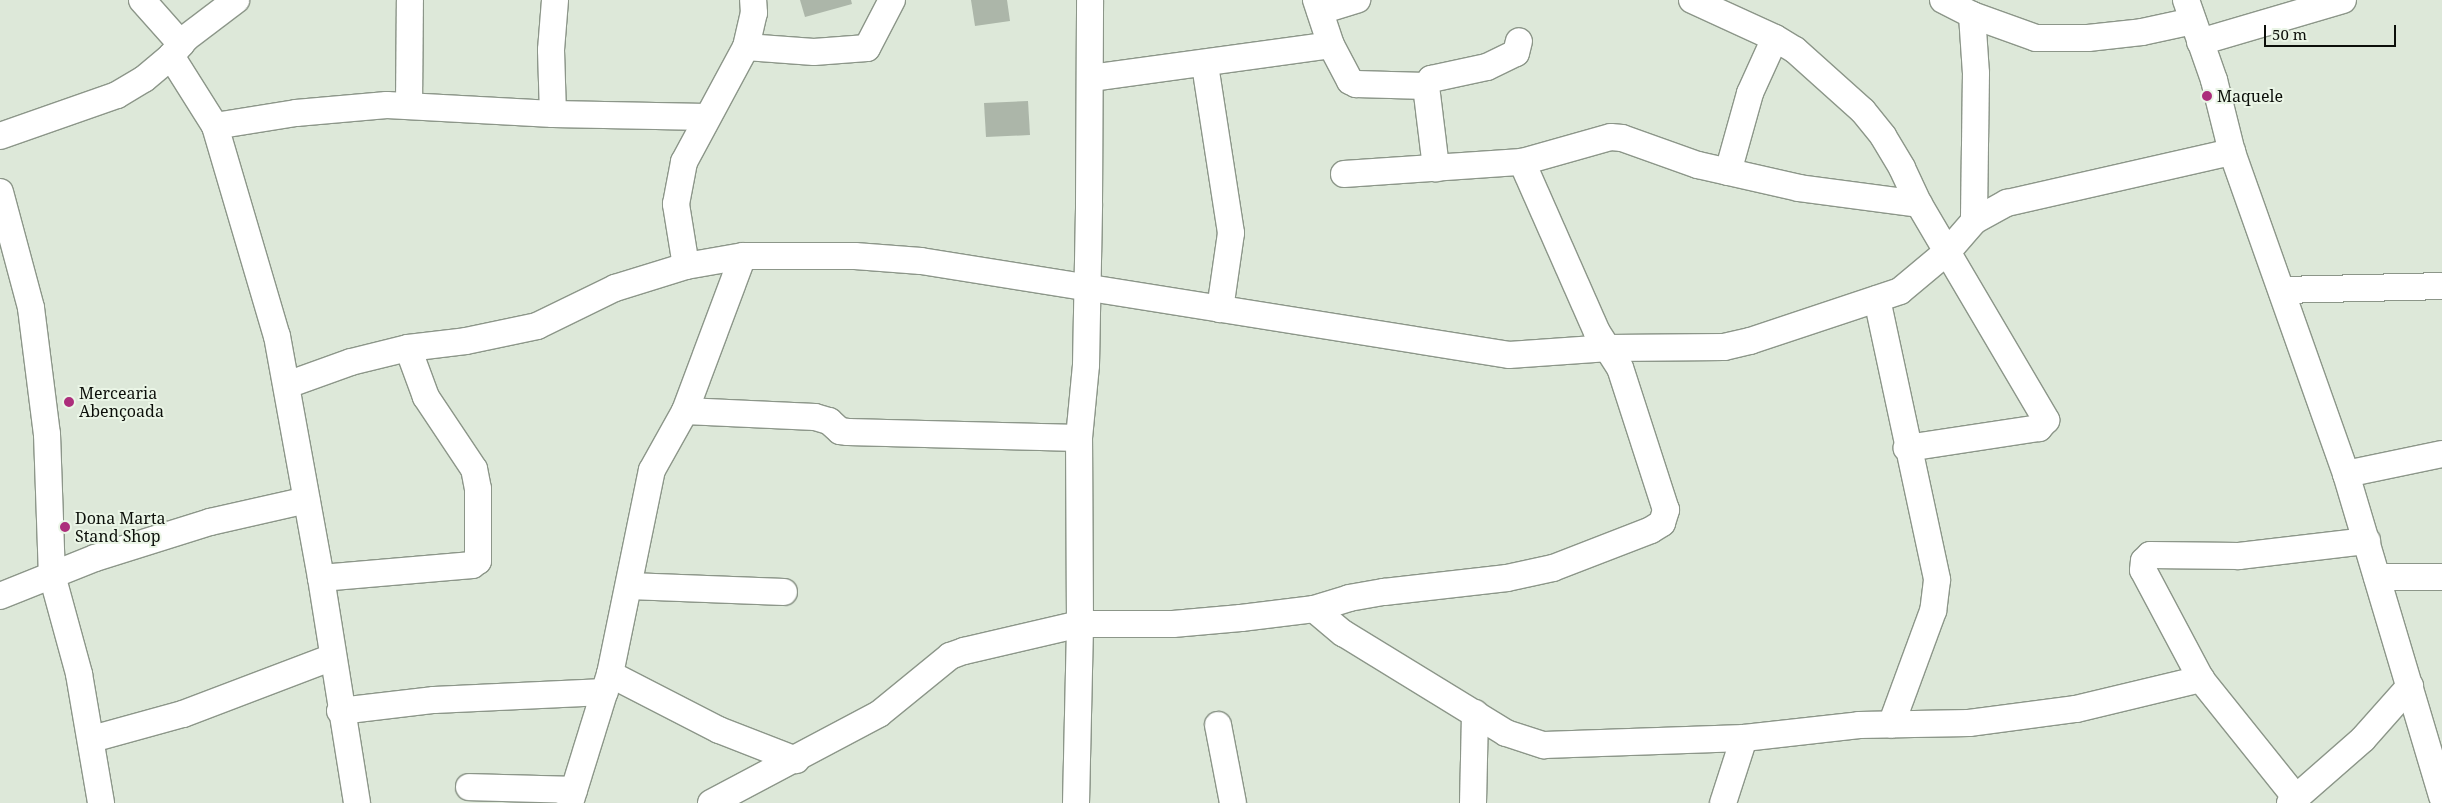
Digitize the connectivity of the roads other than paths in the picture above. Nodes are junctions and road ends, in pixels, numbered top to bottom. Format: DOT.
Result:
graph roads {
  1 [pos="142,0"];
  2 [pos="236,0"];
  3 [pos="410,0"];
  4 [pos="555,0"];
  5 [pos="753,0"];
  6 [pos="892,0"];
  7 [pos="1090,0"];
  8 [pos="1357,0"];
  9 [pos="1692,0"];
  10 [pos="1943,0"];
  11 [pos="2343,0"];
  12 [pos="1318,6"];
  13 [pos="1972,15"];
  14 [pos="2193,21"];
  15 [pos="1775,38"];
  16 [pos="1519,41"];
  17 [pos="1331,45"];
  18 [pos="746,48"];
  19 [pos="176,50"];
  20 [pos="1205,65"];
  21 [pos="1092,78"];
  22 [pos="1426,86"];
  23 [pos="409,106"];
  24 [pos="553,114"];
  25 [pos="707,117"];
  26 [pos="214,126"];
  27 [pos="0,136"];
  28 [pos="2232,152"];
  29 [pos="1522,162"];
  30 [pos="1436,168"];
  31 [pos="1728,172"];
  32 [pos="1344,174"];
  33 [pos="0,192"];
  34 [pos="1919,204"];
  35 [pos="1974,221"];
  36 [pos="1949,250"];
  37 [pos="744,256"];
  38 [pos="686,266"];
  39 [pos="2442,286"];
  40 [pos="1087,288"];
  41 [pos="2282,290"];
  42 [pos="1877,299"];
  43 [pos="1220,309"];
  44 [pos="408,348"];
  45 [pos="1609,348"];
  46 [pos="287,384"];
  47 [pos="685,411"];
  48 [pos="1079,438"];
  49 [pos="1907,448"];
  50 [pos="2442,454"];
  51 [pos="2346,474"];
  52 [pos="306,500"];
  53 [pos="2366,541"];
  54 [pos="52,574"];
  55 [pos="2377,576"];
  56 [pos="2442,576"];
  57 [pos="321,578"];
  58 [pos="629,586"];
  59 [pos="784,592"];
  60 [pos="0,596"];
  61 [pos="1314,609"];
  62 [pos="1080,624"];
  63 [pos="333,657"];
  64 [pos="2201,679"];
  65 [pos="608,683"];
  66 [pos="2410,686"];
  67 [pos="340,711"];
  68 [pos="1475,713"];
  69 [pos="1218,725"];
  70 [pos="1891,725"];
  71 [pos="1744,738"];
  72 [pos="92,739"];
  73 [pos="796,760"];
  74 [pos="469,787"];
  75 [pos="572,796"];
  76 [pos="2442,797"];
  77 [pos="2294,801"];
  78 [pos="100,803"];
  79 [pos="357,803"];
  80 [pos="711,803"];
  81 [pos="1076,803"];
  82 [pos="1233,803"];
  83 [pos="1473,803"];
  84 [pos="1723,803"];
  1 -- 19 [label="street"];
  2 -- 19 [label="street"];
  3 -- 23 [label="street"];
  4 -- 24 [label="street"];
  5 -- 18 [label="street"];
  6 -- 18 [label="street"];
  7 -- 21 [label="street"];
  8 -- 12 [label="street"];
  9 -- 15 [label="street"];
  10 -- 13 [label="street"];
  11 -- 14 [label="street"];
  12 -- 17 [label="street"];
  13 -- 14 [label="street"];
  13 -- 35 [label="street"];
  14 -- 28 [label="street"];
  15 -- 31 [label="street"];
  15 -- 34 [label="street"];
  16 -- 22 [label="street"];
  17 -- 20 [label="street"];
  17 -- 22 [label="street"];
  18 -- 25 [label="street"];
  19 -- 26 [label="street"];
  19 -- 27 [label="street"];
  20 -- 21 [label="street"];
  20 -- 43 [label="street"];
  21 -- 40 [label="street"];
  22 -- 30 [label="street"];
  23 -- 24 [label="street"];
  23 -- 26 [label="street"];
  24 -- 25 [label="street"];
  25 -- 38 [label="street"];
  26 -- 46 [label="street"];
  28 -- 35 [label="street"];
  28 -- 41 [label="street"];
  29 -- 30 [label="street"];
  29 -- 31 [label="street"];
  29 -- 45 [label="street"];
  30 -- 32 [label="street"];
  31 -- 34 [label="street"];
  33 -- 54 [label="street"];
  34 -- 36 [label="street"];
  35 -- 36 [label="street"];
  36 -- 42 [label="street"];
  36 -- 49 [label="street"];
  37 -- 38 [label="street"];
  37 -- 40 [label="street"];
  37 -- 47 [label="street"];
  38 -- 44 [label="street"];
  39 -- 41 [label="street"];
  40 -- 43 [label="street"];
  40 -- 48 [label="street"];
  41 -- 51 [label="street"];
  42 -- 45 [label="street"];
  42 -- 49 [label="street"];
  43 -- 45 [label="street"];
  44 -- 46 [label="street"];
  44 -- 57 [label="street"];
  45 -- 61 [label="street"];
  46 -- 52 [label="street"];
  47 -- 48 [label="street"];
  47 -- 58 [label="street"];
  48 -- 62 [label="street"];
  49 -- 70 [label="street"];
  50 -- 51 [label="street"];
  51 -- 53 [label="street"];
  52 -- 54 [label="street"];
  52 -- 57 [label="street"];
  53 -- 55 [label="street"];
  53 -- 64 [label="street"];
  54 -- 60 [label="street"];
  54 -- 72 [label="street"];
  55 -- 56 [label="street"];
  55 -- 66 [label="street"];
  57 -- 63 [label="street"];
  58 -- 59 [label="street"];
  58 -- 65 [label="street"];
  61 -- 62 [label="street"];
  61 -- 68 [label="street"];
  62 -- 73 [label="street"];
  62 -- 81 [label="street"];
  63 -- 67 [label="street"];
  63 -- 72 [label="street"];
  64 -- 70 [label="street"];
  64 -- 77 [label="street"];
  65 -- 67 [label="street"];
  65 -- 73 [label="street"];
  65 -- 75 [label="street"];
  66 -- 76 [label="street"];
  66 -- 77 [label="street"];
  67 -- 79 [label="street"];
  68 -- 71 [label="street"];
  68 -- 83 [label="street"];
  69 -- 82 [label="street"];
  70 -- 71 [label="street"];
  71 -- 84 [label="street"];
  72 -- 78 [label="street"];
  73 -- 80 [label="street"];
  74 -- 75 [label="street"];
}
